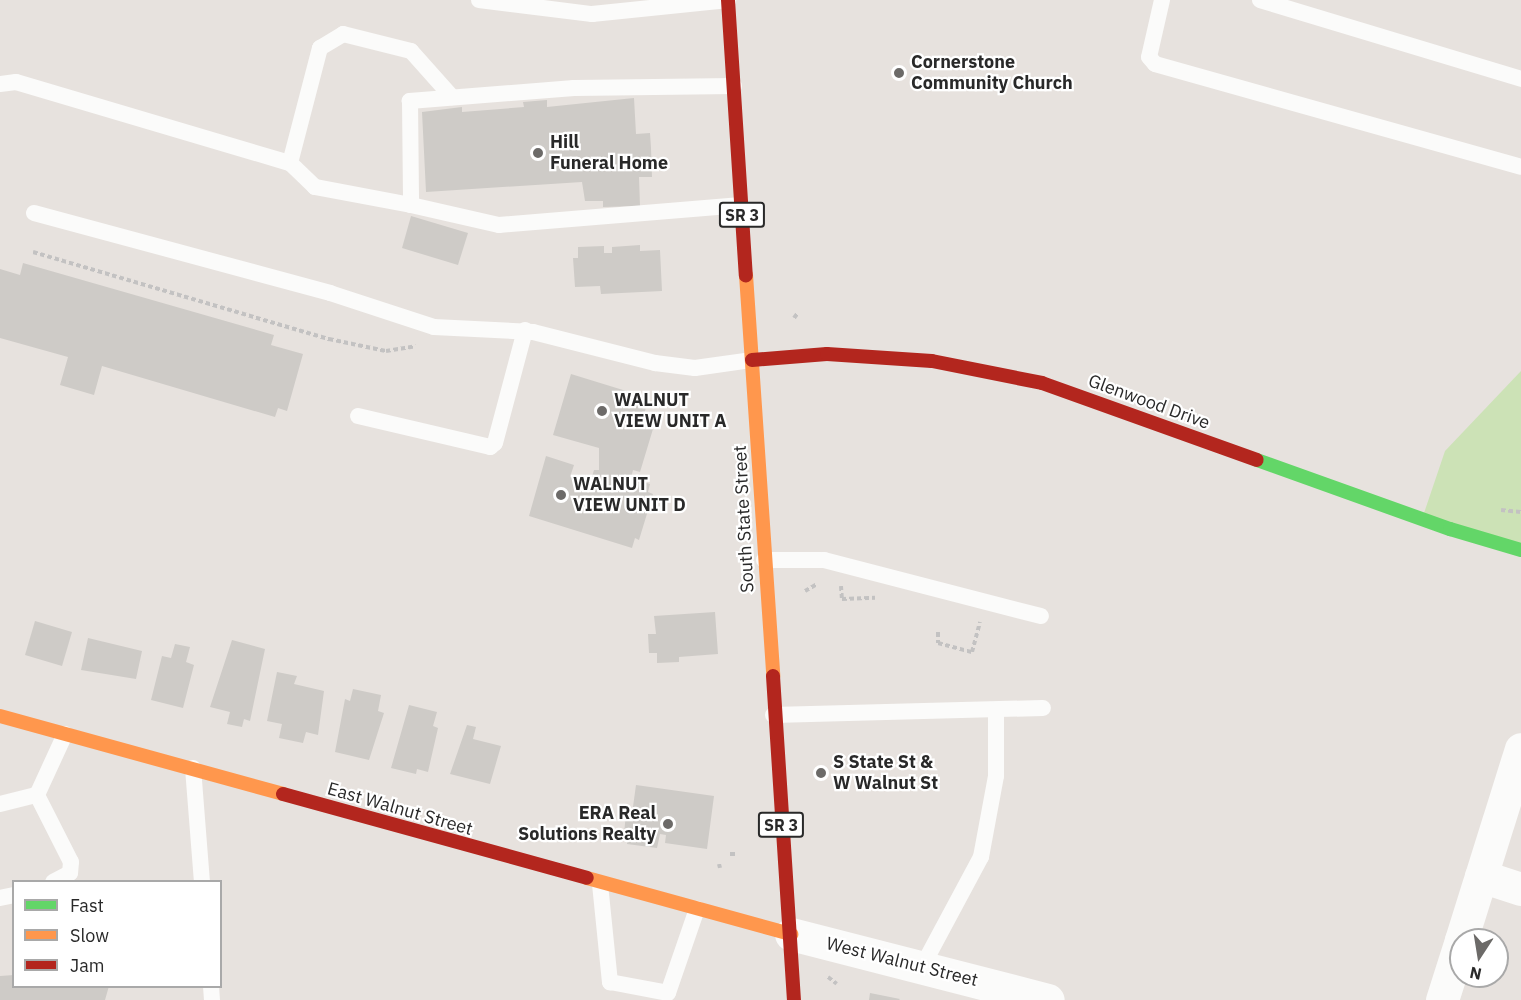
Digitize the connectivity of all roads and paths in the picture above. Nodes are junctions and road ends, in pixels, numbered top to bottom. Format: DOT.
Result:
graph roads {
  1 [pos="479,0"];
  2 [pos="728,0"];
  3 [pos="1162,0"];
  4 [pos="1260,0"];
  5 [pos="1521,79"];
  6 [pos="0,84"];
  7 [pos="734,86"];
  8 [pos="452,97"];
  9 [pos="290,163"];
  10 [pos="1521,168"];
  11 [pos="741,205"];
  12 [pos="411,206"];
  13 [pos="34,213"];
  14 [pos="33,252"];
  15 [pos="525,330"];
  16 [pos="420,346"];
  17 [pos="752,360"];
  18 [pos="358,416"];
  19 [pos="1521,550"];
  20 [pos="764,560"];
  21 [pos="823,584"];
  22 [pos="832,584"];
  23 [pos="841,584"];
  24 [pos="848,584"];
  25 [pos="805,591"];
  26 [pos="878,598"];
  27 [pos="1041,616"];
  28 [pos="969,617"];
  29 [pos="938,632"];
  30 [pos="1043,708"];
  31 [pos="996,710"];
  32 [pos="773,715"];
  33 [pos="0,716"];
  34 [pos="65,734"];
  35 [pos="1521,749"];
  36 [pos="193,768"];
  37 [pos="37,795"];
  38 [pos="0,804"];
  39 [pos="1481,876"];
  40 [pos="57,880"];
  41 [pos="202,880"];
  42 [pos="600,884"];
  43 [pos="1521,889"];
  44 [pos="697,909"];
  45 [pos="1465,928"];
  46 [pos="791,934"];
  47 [pos="922,967"];
  48 [pos="828,977"];
  49 [pos="1449,978"];
  50 [pos="837,984"];
  51 [pos="668,997"];
  52 [pos="794,1000"];
  53 [pos="1048,1000"];
  54 [pos="1442,1000"];
  1 -- 2 [label="lane"];
  2 -- 7 [label="main road, South State Street / SR 3"];
  3 -- 10 [label="lane"];
  4 -- 5 [label="lane"];
  6 -- 9 [label="lane"];
  7 -- 8 [label="lane"];
  7 -- 11 [label="main road, South State Street / SR 3"];
  8 -- 9 [label="lane"];
  8 -- 12 [label="lane"];
  9 -- 12 [label="lane"];
  11 -- 12 [label="lane"];
  11 -- 17 [label="main road, South State Street / SR 3"];
  13 -- 15 [label="lane"];
  14 -- 16 [label="path"];
  15 -- 17 [label="lane"];
  15 -- 18 [label="lane"];
  17 -- 19 [label="main road, Glenwood Drive"];
  17 -- 20 [label="main road, South State Street / SR 3"];
  20 -- 27 [label="lane"];
  20 -- 32 [label="main road, South State Street / SR 3"];
  21 -- 25 [label="path"];
  22 -- 23 [label="path"];
  23 -- 24 [label="path"];
  23 -- 26 [label="path"];
  28 -- 29 [label="path"];
  30 -- 31 [label="lane"];
  31 -- 32 [label="lane"];
  31 -- 47 [label="lane"];
  32 -- 46 [label="main road, South State Street / SR 3"];
  33 -- 34 [label="main road, East Walnut Street"];
  34 -- 36 [label="main road, East Walnut Street"];
  34 -- 37 [label="lane"];
  35 -- 39 [label="street"];
  36 -- 41 [label="lane"];
  36 -- 42 [label="main road, East Walnut Street"];
  37 -- 38 [label="lane"];
  37 -- 40 [label="lane"];
  39 -- 43 [label="street"];
  39 -- 45 [label="street"];
  42 -- 44 [label="main road, East Walnut Street"];
  42 -- 51 [label="lane"];
  44 -- 46 [label="main road, East Walnut Street"];
  44 -- 51 [label="lane"];
  46 -- 47 [label="street, West Walnut Street"];
  46 -- 52 [label="main road, South State Street / SR 3"];
  47 -- 53 [label="street, West Walnut Street"];
  48 -- 50 [label="path"];
  49 -- 54 [label="street"];
}
